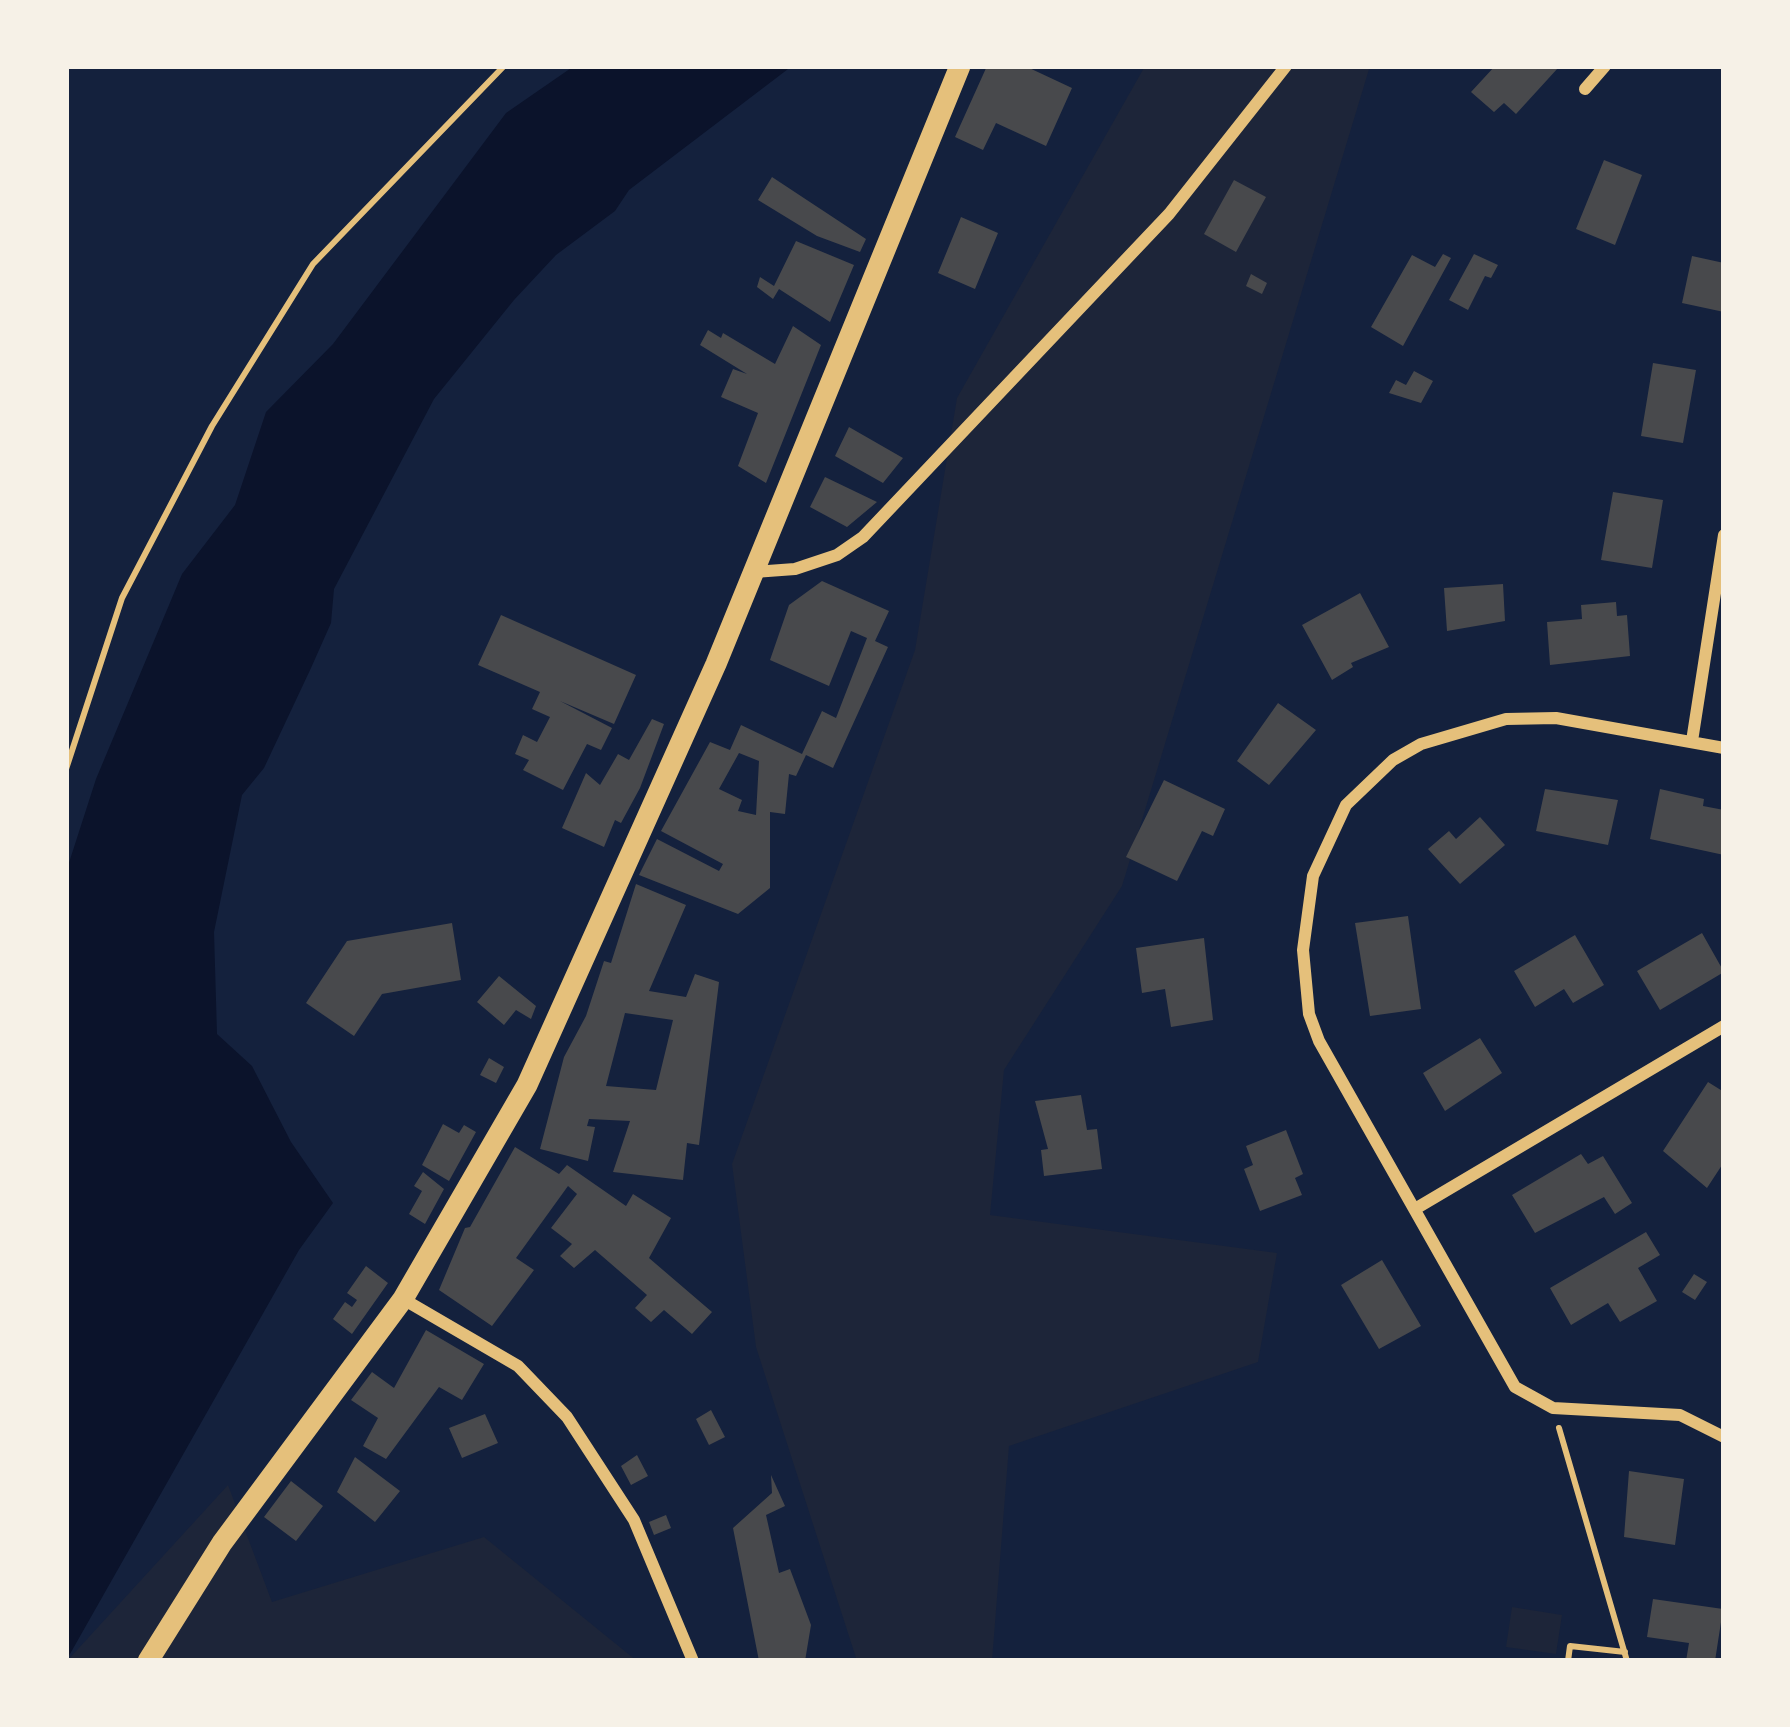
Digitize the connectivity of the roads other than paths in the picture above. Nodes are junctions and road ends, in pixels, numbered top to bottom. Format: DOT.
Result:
graph roads {
  1 [pos="960,66"];
  2 [pos="1286,66"];
  3 [pos="1605,66"];
  4 [pos="1585,89"];
  5 [pos="1724,535"];
  6 [pos="754,572"];
  7 [pos="1692,741"];
  8 [pos="1724,748"];
  9 [pos="1724,1026"];
  10 [pos="1415,1209"];
  11 [pos="403,1299"];
  12 [pos="1724,1437"];
  13 [pos="148,1661"];
  14 [pos="693,1661"];
  1 -- 6 [label="main road"];
  2 -- 6 [label="street"];
  3 -- 4 [label="street"];
  5 -- 7 [label="street"];
  6 -- 11 [label="main road"];
  7 -- 8 [label="street"];
  7 -- 10 [label="street"];
  9 -- 10 [label="street"];
  10 -- 12 [label="street"];
  11 -- 13 [label="main road"];
  11 -- 14 [label="street"];
}
